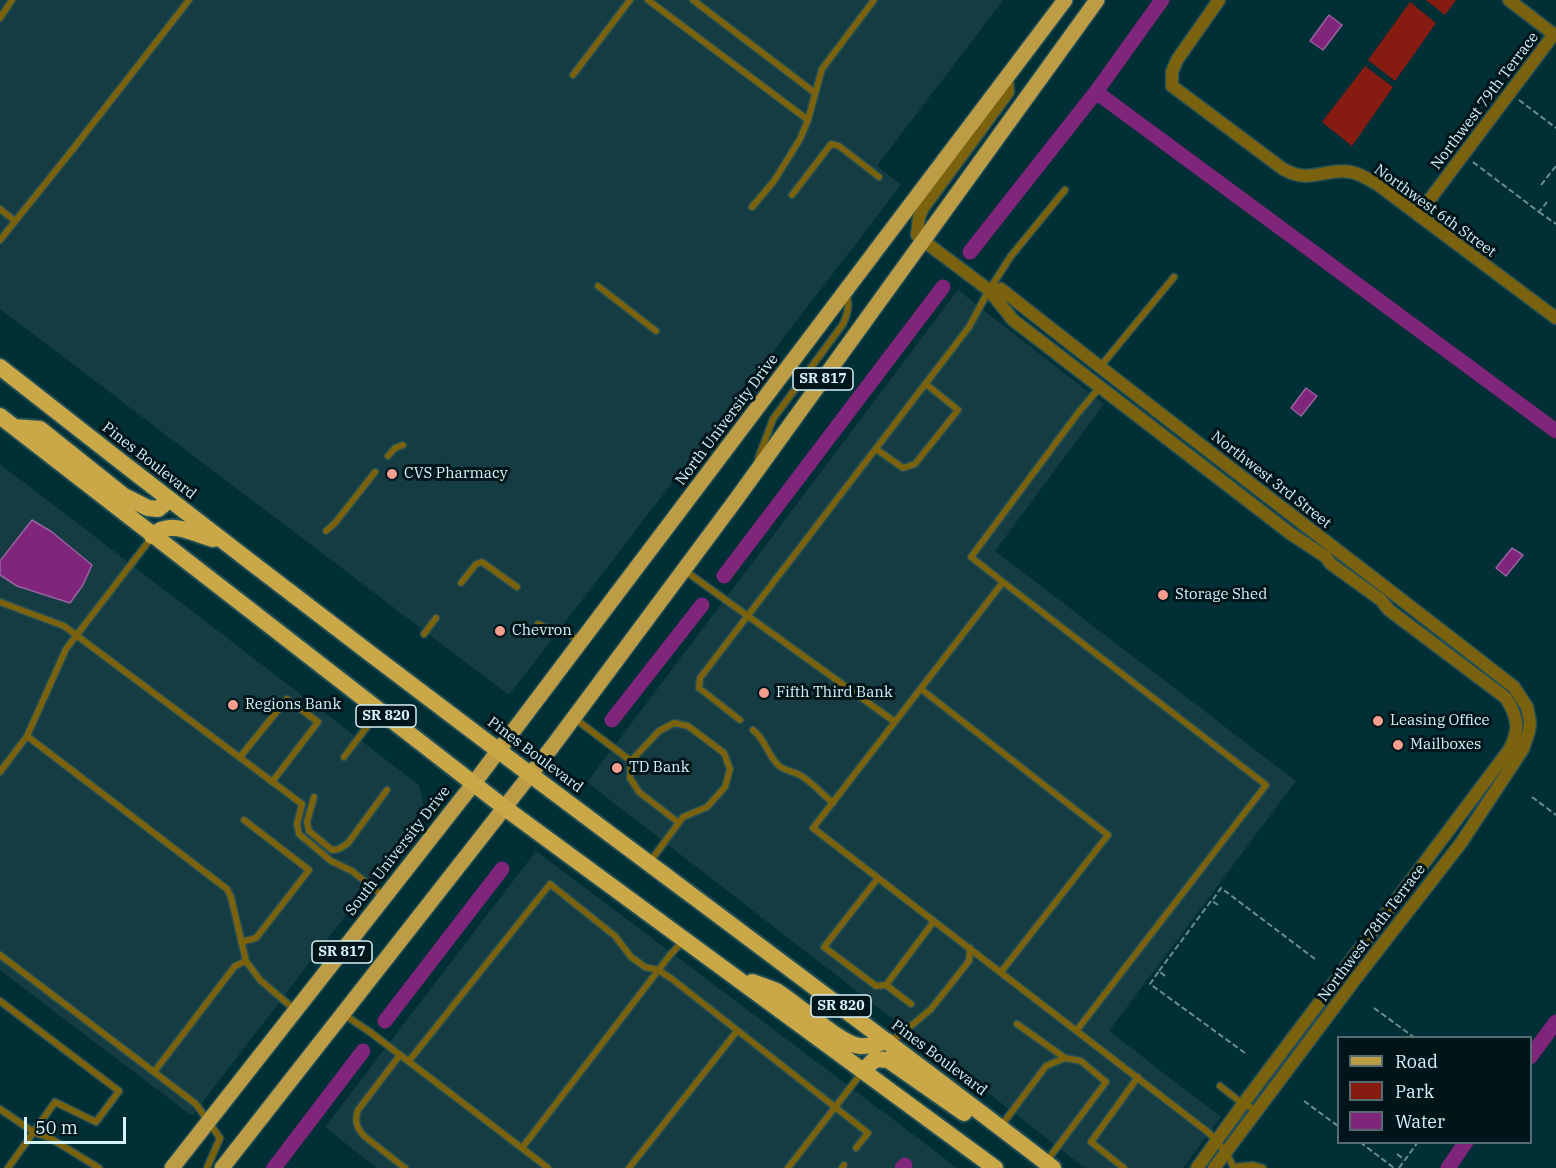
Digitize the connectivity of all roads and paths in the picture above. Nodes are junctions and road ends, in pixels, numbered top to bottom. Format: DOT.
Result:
graph roads {
  1 [pos="12,0"];
  2 [pos="189,0"];
  3 [pos="648,0"];
  4 [pos="693,0"];
  5 [pos="874,0"];
  6 [pos="1065,0"];
  7 [pos="1097,0"];
  8 [pos="1219,0"];
  9 [pos="1509,0"];
  10 [pos="626,1"];
  11 [pos="0,18"];
  12 [pos="1555,35"];
  13 [pos="573,75"];
  14 [pos="1006,78"];
  15 [pos="815,93"];
  16 [pos="1510,93"];
  17 [pos="808,120"];
  18 [pos="1556,128"];
  19 [pos="1463,155"];
  20 [pos="1556,166"];
  21 [pos="879,177"];
  22 [pos="1541,185"];
  23 [pos="1065,190"];
  24 [pos="792,195"];
  25 [pos="1546,202"];
  26 [pos="752,207"];
  27 [pos="0,210"];
  28 [pos="1539,212"];
  29 [pos="1418,215"];
  30 [pos="15,221"];
  31 [pos="1556,224"];
  32 [pos="0,240"];
  33 [pos="923,241"];
  34 [pos="1174,277"];
  35 [pos="598,286"];
  36 [pos="989,290"];
  37 [pos="846,292"];
  38 [pos="1556,318"];
  39 [pos="656,332"];
  40 [pos="0,367"];
  41 [pos="1100,368"];
  42 [pos="926,384"];
  43 [pos="1100,387"];
  44 [pos="6,422"];
  45 [pos="403,445"];
  46 [pos="876,448"];
  47 [pos="388,456"];
  48 [pos="375,472"];
  49 [pos="752,477"];
  50 [pos="170,500"];
  51 [pos="326,531"];
  52 [pos="153,536"];
  53 [pos="225,543"];
  54 [pos="683,570"];
  55 [pos="1003,582"];
  56 [pos="461,583"];
  57 [pos="517,587"];
  58 [pos="0,602"];
  59 [pos="748,616"];
  60 [pos="436,618"];
  61 [pos="538,624"];
  62 [pos="76,634"];
  63 [pos="424,634"];
  64 [pos="581,643"];
  65 [pos="921,689"];
  66 [pos="1527,707"];
  67 [pos="379,710"];
  68 [pos="573,717"];
  69 [pos="1516,717"];
  70 [pos="741,720"];
  71 [pos="895,722"];
  72 [pos="753,730"];
  73 [pos="27,736"];
  74 [pos="499,751"];
  75 [pos="240,757"];
  76 [pos="344,757"];
  77 [pos="631,761"];
  78 [pos="0,772"];
  79 [pos="531,774"];
  80 [pos="272,782"];
  81 [pos="474,783"];
  82 [pos="387,790"];
  83 [pos="314,796"];
  84 [pos="1532,797"];
  85 [pos="833,802"];
  86 [pos="505,808"];
  87 [pos="1556,815"];
  88 [pos="244,820"];
  89 [pos="679,823"];
  90 [pos="649,863"];
  91 [pos="878,878"];
  92 [pos="384,897"];
  93 [pos="1212,901"];
  94 [pos="1218,905"];
  95 [pos="934,921"];
  96 [pos="684,940"];
  97 [pos="242,942"];
  98 [pos="970,948"];
  99 [pos="0,955"];
  100 [pos="1315,959"];
  101 [pos="246,961"];
  102 [pos="658,970"];
  103 [pos="1160,971"];
  104 [pos="1001,972"];
  105 [pos="734,976"];
  106 [pos="1165,976"];
  107 [pos="886,985"];
  108 [pos="0,1001"];
  109 [pos="911,1004"];
  110 [pos="1374,1008"];
  111 [pos="296,1011"];
  112 [pos="343,1014"];
  113 [pos="1017,1024"];
  114 [pos="1077,1030"];
  115 [pos="737,1031"];
  116 [pos="1412,1036"];
  117 [pos="887,1041"];
  118 [pos="1245,1053"];
  119 [pos="400,1055"];
  120 [pos="1065,1058"];
  121 [pos="409,1061"];
  122 [pos="863,1071"];
  123 [pos="154,1072"];
  124 [pos="1138,1077"];
  125 [pos="1220,1086"];
  126 [pos="1304,1101"];
  127 [pos="1243,1104"];
  128 [pos="836,1107"];
  129 [pos="0,1109"];
  130 [pos="1258,1111"];
  131 [pos="210,1121"];
  132 [pos="1337,1125"];
  133 [pos="1000,1127"];
  134 [pos="35,1133"];
  135 [pos="1015,1139"];
  136 [pos="1217,1142"];
  137 [pos="1361,1144"];
  138 [pos="1417,1144"];
  139 [pos="522,1148"];
  140 [pos="856,1148"];
  141 [pos="1226,1152"];
  142 [pos="1397,1154"];
  143 [pos="1405,1160"];
  144 [pos="1116,1162"];
  145 [pos="1049,1165"];
  146 [pos="993,1166"];
  147 [pos="8,1168"];
  148 [pos="99,1168"];
  149 [pos="172,1168"];
  150 [pos="207,1168"];
  151 [pos="222,1168"];
  152 [pos="405,1168"];
  153 [pos="548,1168"];
  154 [pos="629,1168"];
  155 [pos="788,1168"];
  156 [pos="1111,1168"];
  157 [pos="1124,1168"];
  158 [pos="1197,1168"];
  159 [pos="1214,1168"];
  160 [pos="1234,1168"];
  161 [pos="1263,1168"];
  162 [pos="1394,1168"];
  163 [pos="1399,1168"];
  1 -- 11 [label="lane"];
  2 -- 30 [label="lane"];
  3 -- 17 [label="lane"];
  4 -- 15 [label="lane"];
  5 -- 15 [label="lane"];
  6 -- 14 [label="main road, North University Drive / SR 817"];
  7 -- 33 [label="main road, SR 817"];
  8 -- 29 [label="street, Northwest 6th Street"];
  9 -- 12 [label="street"];
  10 -- 13 [label="lane"];
  12 -- 16 [label="street, Northwest 79th Terrace"];
  14 -- 33 [label="street, North University Drive"];
  14 -- 37 [label="main road, North University Drive / SR 817"];
  15 -- 17 [label="lane"];
  16 -- 18 [label="path"];
  16 -- 19 [label="street, Northwest 79th Terrace"];
  17 -- 26 [label="lane"];
  19 -- 28 [label="path"];
  19 -- 29 [label="street, Northwest 79th Terrace"];
  20 -- 22 [label="path"];
  21 -- 24 [label="lane"];
  23 -- 36 [label="lane"];
  25 -- 28 [label="path"];
  27 -- 30 [label="lane"];
  28 -- 31 [label="path"];
  29 -- 38 [label="street, Northwest 6th Street"];
  30 -- 32 [label="lane"];
  33 -- 36 [label="street, Northwest 3rd Street"];
  33 -- 49 [label="main road, SR 817"];
  34 -- 41 [label="lane"];
  35 -- 39 [label="lane"];
  36 -- 41 [label="street, Northwest 3rd Street"];
  36 -- 42 [label="lane"];
  36 -- 43 [label="street, Northwest 3rd Street"];
  37 -- 49 [label="lane"];
  37 -- 64 [label="main road, North University Drive / SR 817"];
  40 -- 50 [label="highway, Pines Boulevard / SR 820"];
  41 -- 66 [label="street, Northwest 3rd Street"];
  42 -- 46 [label="lane"];
  42 -- 46 [label="lane"];
  43 -- 55 [label="lane"];
  43 -- 69 [label="street, Northwest 3rd Street"];
  44 -- 50 [label="highway"];
  44 -- 52 [label="highway, SR 820"];
  45 -- 47 [label="lane"];
  46 -- 59 [label="lane"];
  48 -- 51 [label="lane"];
  49 -- 54 [label="main road, SR 817"];
  50 -- 53 [label="highway, Pines Boulevard / SR 820"];
  52 -- 53 [label="highway"];
  52 -- 62 [label="lane"];
  52 -- 67 [label="highway, SR 820"];
  53 -- 74 [label="highway, Pines Boulevard / SR 820"];
  54 -- 59 [label="lane"];
  54 -- 68 [label="main road, SR 817"];
  55 -- 65 [label="lane"];
  55 -- 114 [label="lane"];
  56 -- 57 [label="lane"];
  58 -- 62 [label="lane"];
  59 -- 70 [label="lane"];
  59 -- 71 [label="lane"];
  60 -- 63 [label="lane"];
  61 -- 64 [label="lane"];
  62 -- 73 [label="lane"];
  62 -- 75 [label="lane"];
  64 -- 74 [label="main road, North University Drive / SR 817"];
  65 -- 71 [label="lane"];
  65 -- 104 [label="lane"];
  66 -- 130 [label="street, Northwest 78th Terrace"];
  67 -- 76 [label="lane"];
  67 -- 81 [label="highway, SR 820"];
  68 -- 77 [label="lane"];
  68 -- 79 [label="main road, SR 817"];
  69 -- 127 [label="street, Northwest 78th Terrace"];
  71 -- 85 [label="lane"];
  72 -- 85 [label="lane"];
  73 -- 78 [label="lane"];
  73 -- 97 [label="lane"];
  74 -- 79 [label="highway, Pines Boulevard / SR 820"];
  74 -- 81 [label="main road, North University Drive / SR 817"];
  75 -- 80 [label="lane"];
  75 -- 80 [label="lane"];
  77 -- 89 [label="lane"];
  77 -- 89 [label="lane"];
  79 -- 86 [label="main road, SR 817"];
  79 -- 90 [label="highway, Pines Boulevard / SR 820"];
  80 -- 92 [label="lane"];
  81 -- 86 [label="highway, SR 820"];
  81 -- 92 [label="main road, South University Drive / SR 817"];
  82 -- 83 [label="lane"];
  84 -- 87 [label="path"];
  85 -- 91 [label="lane"];
  86 -- 96 [label="highway, SR 820"];
  86 -- 112 [label="main road, SR 817"];
  88 -- 97 [label="lane"];
  89 -- 90 [label="lane"];
  90 -- 117 [label="highway, Pines Boulevard / SR 820"];
  91 -- 95 [label="lane"];
  91 -- 107 [label="lane"];
  92 -- 111 [label="main road, South University Drive / SR 817"];
  93 -- 94 [label="path"];
  93 -- 100 [label="path"];
  93 -- 103 [label="path"];
  95 -- 98 [label="lane"];
  95 -- 107 [label="lane"];
  96 -- 102 [label="lane"];
  96 -- 105 [label="highway, SR 820"];
  97 -- 101 [label="lane"];
  98 -- 104 [label="lane"];
  98 -- 117 [label="lane"];
  99 -- 123 [label="lane"];
  101 -- 111 [label="lane"];
  101 -- 123 [label="lane"];
  102 -- 115 [label="lane"];
  102 -- 121 [label="lane"];
  102 -- 139 [label="lane"];
  103 -- 106 [label="path"];
  103 -- 118 [label="path"];
  104 -- 114 [label="lane"];
  105 -- 117 [label="highway"];
  105 -- 122 [label="highway, SR 820"];
  107 -- 109 [label="lane"];
  108 -- 134 [label="lane"];
  110 -- 116 [label="path"];
  111 -- 131 [label="main road, South University Drive / SR 817"];
  112 -- 119 [label="lane"];
  112 -- 151 [label="main road, SR 817"];
  113 -- 120 [label="lane"];
  114 -- 124 [label="lane"];
  115 -- 128 [label="lane"];
  115 -- 154 [label="lane"];
  117 -- 133 [label="highway, Pines Boulevard / SR 820"];
  119 -- 121 [label="lane"];
  119 -- 152 [label="lane"];
  120 -- 133 [label="lane"];
  120 -- 145 [label="lane"];
  121 -- 139 [label="lane"];
  122 -- 128 [label="lane"];
  122 -- 135 [label="highway"];
  122 -- 146 [label="highway, SR 820"];
  123 -- 131 [label="lane"];
  124 -- 136 [label="lane"];
  124 -- 144 [label="lane"];
  125 -- 127 [label="lane"];
  126 -- 132 [label="path"];
  127 -- 130 [label="lane"];
  127 -- 136 [label="street, Northwest 78th Terrace"];
  128 -- 140 [label="lane"];
  128 -- 155 [label="lane"];
  129 -- 134 [label="lane"];
  130 -- 141 [label="street, Northwest 78th Terrace"];
  131 -- 149 [label="main road, South University Drive / SR 817"];
  131 -- 150 [label="lane"];
  133 -- 135 [label="highway, Pines Boulevard / SR 820"];
  134 -- 147 [label="lane"];
  134 -- 148 [label="lane"];
  135 -- 145 [label="highway, Pines Boulevard / SR 820"];
  136 -- 141 [label="lane"];
  136 -- 158 [label="street, Northwest 78th Terrace"];
  137 -- 162 [label="path"];
  138 -- 143 [label="path"];
  139 -- 153 [label="lane"];
  141 -- 159 [label="street, Northwest 78th Terrace"];
  141 -- 160 [label="lane"];
  142 -- 143 [label="path"];
  143 -- 163 [label="path"];
  144 -- 156 [label="lane"];
  144 -- 157 [label="lane"];
  160 -- 161 [label="lane"];
}
